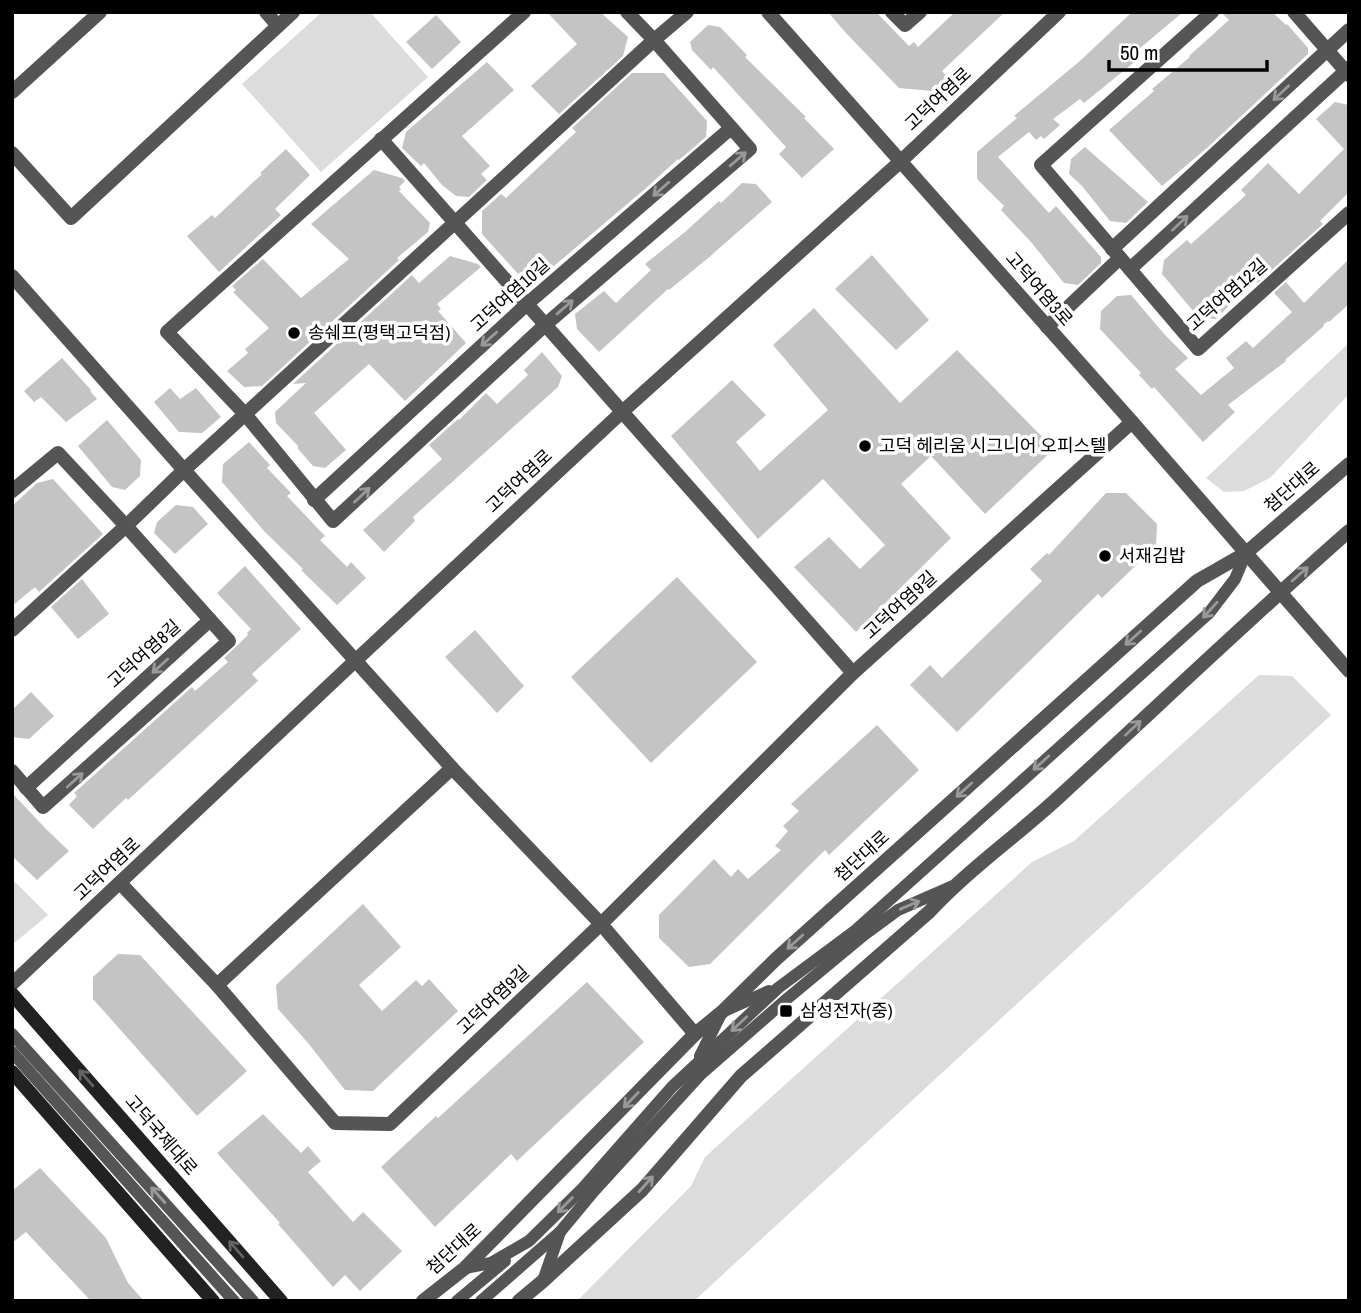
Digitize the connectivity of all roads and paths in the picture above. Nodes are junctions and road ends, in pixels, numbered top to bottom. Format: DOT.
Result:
graph roads {
  1 [pos="100,12"];
  2 [pos="265,12"];
  3 [pos="293,12"];
  4 [pos="524,12"];
  5 [pos="627,12"];
  6 [pos="687,12"];
  7 [pos="768,12"];
  8 [pos="892,12"];
  9 [pos="920,12"];
  10 [pos="1059,12"];
  11 [pos="1212,12"];
  12 [pos="1294,12"];
  13 [pos="278,26"];
  14 [pos="1349,30"];
  15 [pos="654,40"];
  16 [pos="1327,50"];
  17 [pos="1348,72"];
  18 [pos="12,92"];
  19 [pos="731,128"];
  20 [pos="381,139"];
  21 [pos="12,153"];
  22 [pos="901,161"];
  23 [pos="1349,213"];
  24 [pos="455,223"];
  25 [pos="1121,259"];
  26 [pos="12,276"];
  27 [pos="527,304"];
  28 [pos="545,325"];
  29 [pos="1047,327"];
  30 [pos="622,412"];
  31 [pos="245,414"];
  32 [pos="1132,422"];
  33 [pos="1349,464"];
  34 [pos="184,470"];
  35 [pos="12,491"];
  36 [pos="314,500"];
  37 [pos="126,526"];
  38 [pos="1349,531"];
  39 [pos="1246,553"];
  40 [pos="1280,592"];
  41 [pos="210,620"];
  42 [pos="12,630"];
  43 [pos="355,661"];
  44 [pos="1349,671"];
  45 [pos="853,673"];
  46 [pos="452,768"];
  47 [pos="12,771"];
  48 [pos="26,788"];
  49 [pos="120,883"];
  50 [pos="953,886"];
  51 [pos="601,924"];
  52 [pos="12,984"];
  53 [pos="217,985"];
  54 [pos="778,988"];
  55 [pos="12,994"];
  56 [pos="722,1012"];
  57 [pos="12,1034"];
  58 [pos="695,1034"];
  59 [pos="12,1052"];
  60 [pos="695,1065"];
  61 [pos="12,1072"];
  62 [pos="560,1232"];
  63 [pos="530,1241"];
  64 [pos="465,1268"];
  65 [pos="543,1281"];
  66 [pos="213,1301"];
  67 [pos="234,1301"];
  68 [pos="253,1301"];
  69 [pos="281,1301"];
  70 [pos="423,1301"];
  71 [pos="457,1301"];
  72 [pos="481,1301"];
  73 [pos="519,1301"];
  1 -- 18 [label="street"];
  2 -- 13 [label="street"];
  3 -- 13 [label="street"];
  4 -- 20 [label="street"];
  5 -- 15 [label="street"];
  6 -- 15 [label="street"];
  7 -- 22 [label="street, 고덕여염3로"];
  8 -- 9 [label="street"];
  10 -- 22 [label="street, 고덕여염로"];
  11 -- 25 [label="street, 고덕여염12길"];
  12 -- 16 [label="street"];
  13 -- 21 [label="street"];
  14 -- 16 [label="street"];
  15 -- 19 [label="street"];
  15 -- 24 [label="street"];
  16 -- 17 [label="street"];
  16 -- 25 [label="street, one-way"];
  25 -- 17 [label="street, one-way"];
  19 -- 27 [label="street, 고덕여염10길, one-way"];
  28 -- 19 [label="street, one-way"];
  20 -- 24 [label="street"];
  20 -- 31 [label="street"];
  22 -- 29 [label="street, 고덕여염3로"];
  22 -- 30 [label="street, 고덕여염로"];
  23 -- 25 [label="street, 고덕여염12길"];
  24 -- 27 [label="street"];
  24 -- 31 [label="street"];
  25 -- 29 [label="street"];
  26 -- 34 [label="street"];
  27 -- 28 [label="street"];
  27 -- 36 [label="street, 고덕여염10길, one-way"];
  28 -- 30 [label="street"];
  36 -- 28 [label="street, one-way"];
  29 -- 32 [label="street, 고덕여염3로"];
  30 -- 43 [label="street, 고덕여염로"];
  30 -- 45 [label="street"];
  31 -- 34 [label="street"];
  31 -- 36 [label="street"];
  32 -- 39 [label="street, 고덕여염3로"];
  32 -- 45 [label="street, 고덕여염9길"];
  33 -- 39 [label="street, 첨단대로"];
  34 -- 37 [label="street"];
  34 -- 43 [label="street"];
  35 -- 37 [label="street"];
  37 -- 41 [label="street"];
  37 -- 42 [label="street"];
  40 -- 38 [label="street, one-way"];
  39 -- 40 [label="street, 고덕여염3로"];
  39 -- 54 [label="lane, one-way"];
  39 -- 56 [label="street, 첨단대로, one-way"];
  40 -- 44 [label="street, 고덕여염3로"];
  50 -- 40 [label="street, one-way"];
  41 -- 48 [label="street, 고덕여염8길, one-way"];
  48 -- 41 [label="street, one-way"];
  43 -- 46 [label="street"];
  43 -- 49 [label="street, 고덕여염로"];
  45 -- 51 [label="street, 고덕여염9길"];
  46 -- 51 [label="street"];
  46 -- 53 [label="street"];
  47 -- 48 [label="street"];
  49 -- 52 [label="street, 고덕여염로"];
  49 -- 53 [label="street, 고덕여염9길"];
  62 -- 50 [label="lane, one-way"];
  65 -- 50 [label="street, one-way"];
  51 -- 53 [label="street, 고덕여염9길"];
  51 -- 58 [label="street"];
  54 -- 56 [label="lane"];
  54 -- 60 [label="lane, one-way"];
  69 -- 55 [label="main road, 고덕국제대로, one-way"];
  56 -- 58 [label="street, 첨단대로"];
  56 -- 60 [label="lane"];
  68 -- 57 [label="lane, one-way"];
  58 -- 64 [label="street, 첨단대로, one-way"];
  59 -- 67 [label="lane"];
  60 -- 63 [label="lane, one-way"];
  61 -- 66 [label="main road"];
  62 -- 65 [label="lane"];
  62 -- 72 [label="lane"];
  63 -- 64 [label="lane"];
  63 -- 71 [label="lane"];
  64 -- 70 [label="street, 첨단대로"];
  65 -- 73 [label="street"];
}
